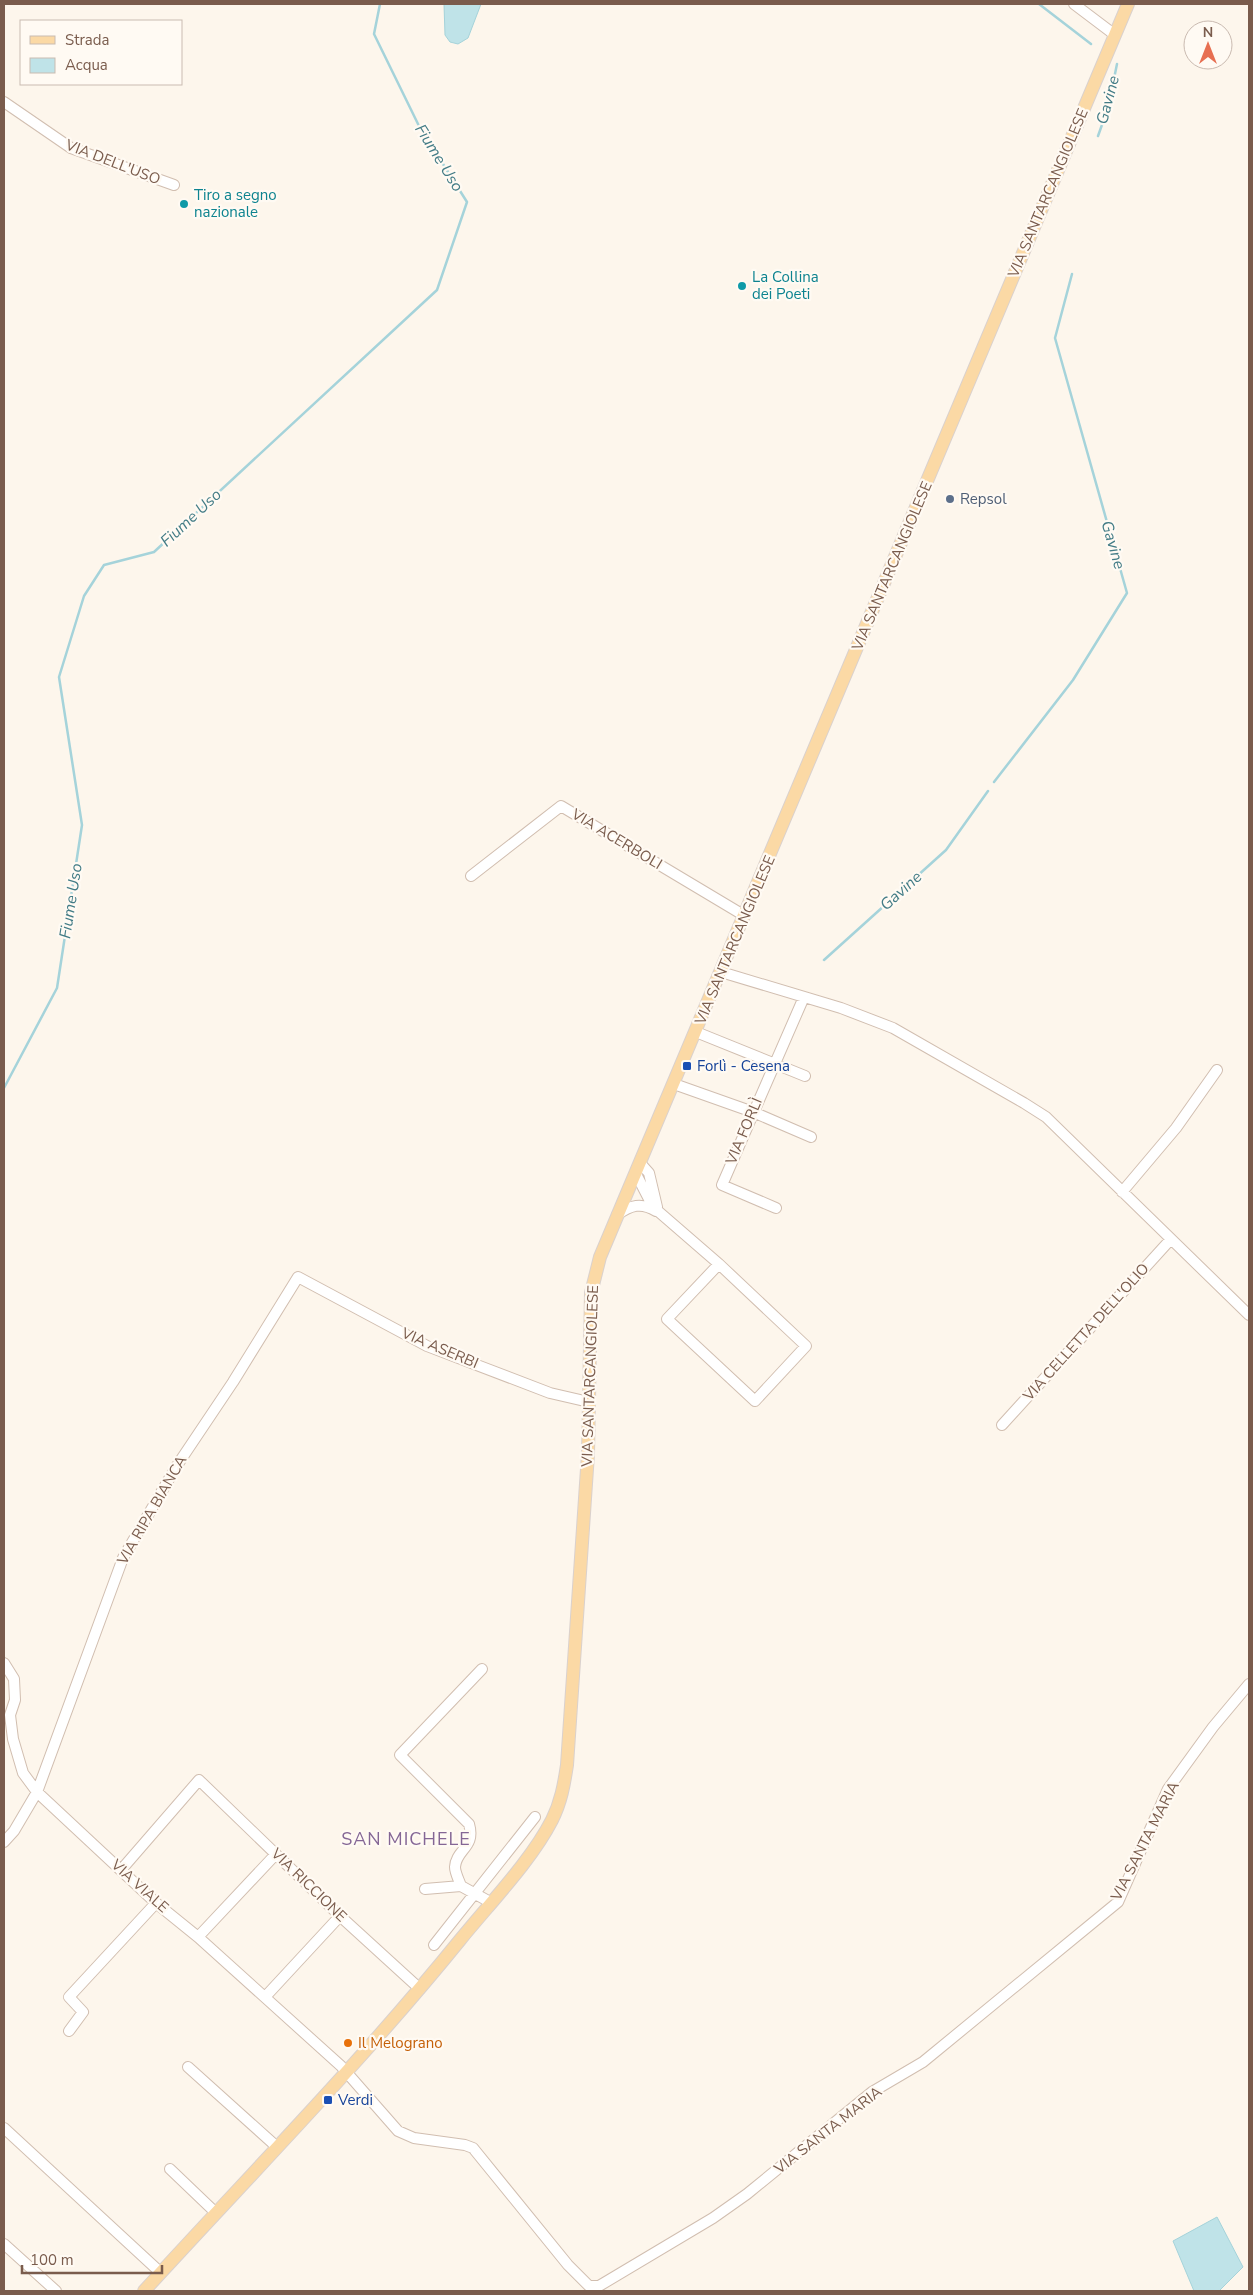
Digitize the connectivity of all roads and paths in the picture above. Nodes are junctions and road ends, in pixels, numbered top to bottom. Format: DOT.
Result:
graph roads {
  1 [pos="1074,4"];
  2 [pos="1128,4"];
  3 [pos="1115,34"];
  4 [pos="4,102"];
  5 [pos="174,185"];
  6 [pos="471,876"];
  7 [pos="745,916"];
  8 [pos="721,972"];
  9 [pos="804,997"];
  10 [pos="696,1032"];
  11 [pos="774,1063"];
  12 [pos="1217,1070"];
  13 [pos="805,1076"];
  14 [pos="674,1084"];
  15 [pos="753,1112"];
  16 [pos="810,1137"];
  17 [pos="638,1169"];
  18 [pos="1122,1192"];
  19 [pos="776,1208"];
  20 [pos="659,1212"];
  21 [pos="616,1215"];
  22 [pos="1170,1239"];
  23 [pos="719,1264"];
  24 [pos="298,1277"];
  25 [pos="1249,1315"];
  26 [pos="589,1402"];
  27 [pos="1002,1425"];
  28 [pos="4,1663"];
  29 [pos="482,1669"];
  30 [pos="1249,1684"];
  31 [pos="37,1792"];
  32 [pos="535,1817"];
  33 [pos="4,1842"];
  34 [pos="276,1854"];
  35 [pos="121,1870"];
  36 [pos="461,1886"];
  37 [pos="425,1889"];
  38 [pos="476,1893"];
  39 [pos="490,1902"];
  40 [pos="156,1903"];
  41 [pos="340,1916"];
  42 [pos="198,1936"];
  43 [pos="434,1945"];
  44 [pos="420,1988"];
  45 [pos="265,1997"];
  46 [pos="69,2031"];
  47 [pos="188,2067"];
  48 [pos="347,2071"];
  49 [pos="4,2128"];
  50 [pos="276,2147"];
  51 [pos="170,2169"];
  52 [pos="216,2213"];
  53 [pos="4,2244"];
  54 [pos="161,2273"];
  55 [pos="581,2280"];
  56 [pos="597,2289"];
  57 [pos="56,2291"];
  58 [pos="144,2291"];
  59 [pos="579,2291"];
  1 -- 3 [label="street"];
  2 -- 3 [label="main road, VIA SANTARCANGIOLESE"];
  3 -- 7 [label="main road, VIA SANTARCANGIOLESE"];
  4 -- 5 [label="street, VIA DELL'USO"];
  6 -- 7 [label="street, VIA ACERBOLI"];
  7 -- 8 [label="main road, VIA SANTARCANGIOLESE"];
  8 -- 9 [label="street"];
  8 -- 10 [label="main road, VIA SANTARCANGIOLESE"];
  9 -- 11 [label="street, VIA FORLÌ"];
  9 -- 18 [label="street"];
  10 -- 11 [label="street"];
  10 -- 14 [label="main road, VIA SANTARCANGIOLESE"];
  11 -- 13 [label="street"];
  11 -- 15 [label="street, VIA FORLÌ"];
  12 -- 18 [label="street"];
  14 -- 15 [label="street"];
  14 -- 17 [label="main road, VIA SANTARCANGIOLESE"];
  15 -- 16 [label="street"];
  15 -- 19 [label="street, VIA FORLÌ"];
  17 -- 20 [label="street"];
  17 -- 21 [label="main road, VIA SANTARCANGIOLESE"];
  18 -- 22 [label="street"];
  20 -- 21 [label="street"];
  20 -- 23 [label="street"];
  21 -- 26 [label="main road, VIA SANTARCANGIOLESE"];
  22 -- 25 [label="street"];
  22 -- 27 [label="street, VIA CELLETTA DELL'OLIO"];
  23 -- 23 [label="street"];
  24 -- 26 [label="street, VIA ASERBI"];
  24 -- 31 [label="street, VIA RIPA BIANCA"];
  26 -- 39 [label="main road, VIA SANTARCANGIOLESE"];
  28 -- 31 [label="street, VIA VIALE"];
  29 -- 36 [label="street"];
  30 -- 56 [label="street, VIA SANTA MARIA"];
  31 -- 33 [label="street, VIA RIPA BIANCA"];
  31 -- 35 [label="street, VIA VIALE"];
  32 -- 38 [label="street"];
  34 -- 35 [label="street, VIA RICCIONE"];
  34 -- 41 [label="street, VIA RICCIONE"];
  34 -- 42 [label="street"];
  35 -- 40 [label="street, VIA VIALE"];
  36 -- 37 [label="street"];
  36 -- 38 [label="street"];
  38 -- 39 [label="street"];
  38 -- 43 [label="street"];
  39 -- 44 [label="main road, VIA SANTARCANGIOLESE"];
  40 -- 42 [label="street, VIA VIALE"];
  40 -- 46 [label="street"];
  41 -- 44 [label="street, VIA RICCIONE"];
  41 -- 45 [label="street"];
  42 -- 45 [label="street, VIA VIALE"];
  44 -- 48 [label="main road, VIA SANTARCANGIOLESE"];
  45 -- 48 [label="street, VIA VIALE"];
  47 -- 50 [label="street"];
  48 -- 50 [label="main road, VIA SANTARCANGIOLESE"];
  48 -- 55 [label="street"];
  49 -- 54 [label="street"];
  50 -- 52 [label="main road, VIA SANTARCANGIOLESE"];
  51 -- 52 [label="street"];
  52 -- 54 [label="main road, VIA SANTARCANGIOLESE"];
  53 -- 57 [label="street"];
  54 -- 58 [label="main road, VIA SANTARCANGIOLESE"];
  55 -- 56 [label="street, VIA SANTA MARIA"];
  55 -- 59 [label="street"];
}
